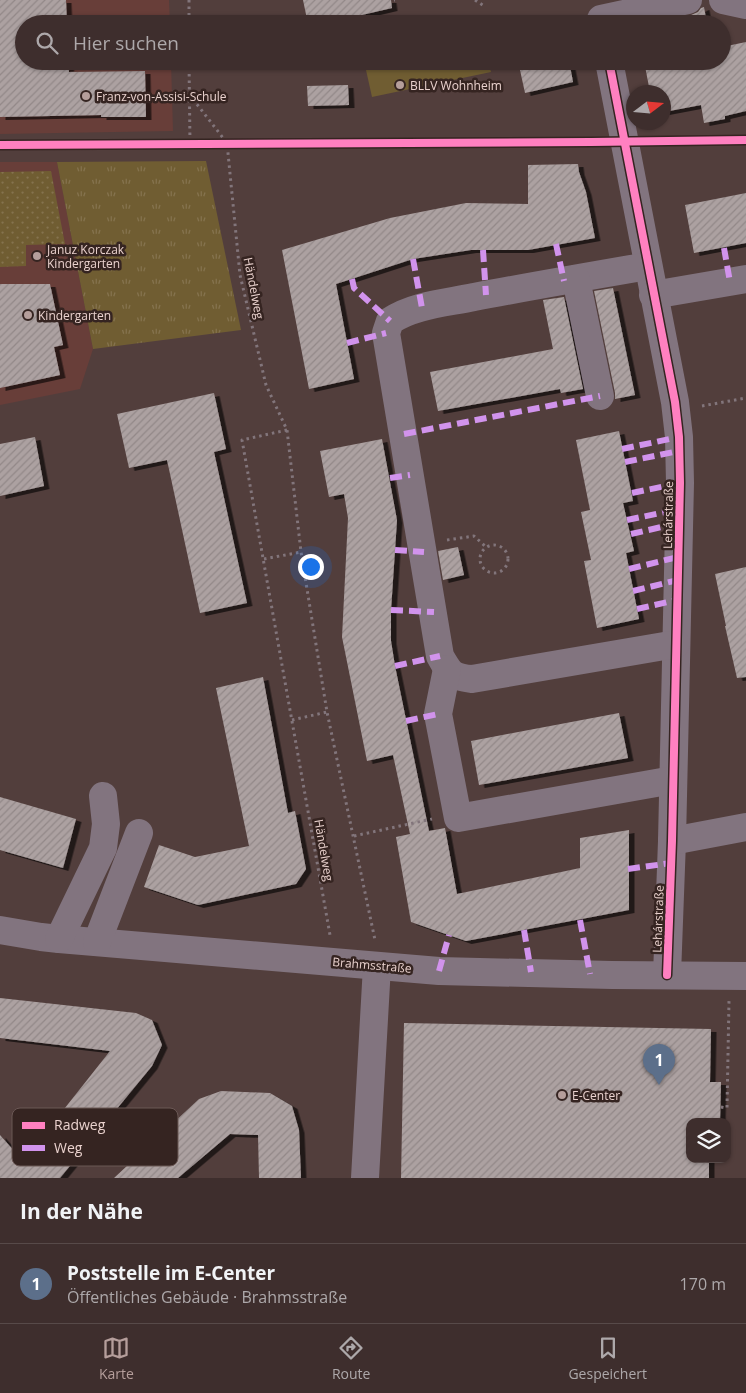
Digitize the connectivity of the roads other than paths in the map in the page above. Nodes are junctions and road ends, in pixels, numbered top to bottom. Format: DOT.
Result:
graph roads {
  1 [pos="688,0"];
  2 [pos="723,0"];
  3 [pos="746,6"];
  4 [pos="600,14"];
  5 [pos="611,70"];
  6 [pos="648,266"];
  7 [pos="576,279"];
  8 [pos="746,279"];
  9 [pos="653,295"];
  10 [pos="600,396"];
  11 [pos="676,644"];
  12 [pos="447,669"];
  13 [pos="673,780"];
  14 [pos="103,796"];
  15 [pos="746,827"];
  16 [pos="139,833"];
  17 [pos="672,841"];
  18 [pos="0,930"];
  19 [pos="59,939"];
  20 [pos="97,942"];
  21 [pos="372,954"];
  22 [pos="667,975"];
  23 [pos="738,976"];
  24 [pos="365,1178"];
  1 -- 4 [label="street"];
  2 -- 3 [label="street"];
  5 -- 6 [label="street, Lehárstraße"];
  6 -- 7 [label="street"];
  6 -- 9 [label="street, Lehárstraße"];
  7 -- 10 [label="street"];
  7 -- 12 [label="street"];
  8 -- 9 [label="street"];
  9 -- 11 [label="street, Lehárstraße"];
  11 -- 12 [label="street"];
  11 -- 13 [label="street, Lehárstraße"];
  12 -- 13 [label="street"];
  13 -- 17 [label="street, Lehárstraße"];
  14 -- 19 [label="street"];
  15 -- 17 [label="street"];
  16 -- 20 [label="street"];
  17 -- 22 [label="street, Lehárstraße"];
  18 -- 19 [label="street, Brahmsstraße"];
  19 -- 20 [label="street, Brahmsstraße"];
  20 -- 21 [label="street, Brahmsstraße"];
  21 -- 22 [label="street, Brahmsstraße"];
  21 -- 24 [label="street"];
  22 -- 23 [label="street, Brahmsstraße"];
}
